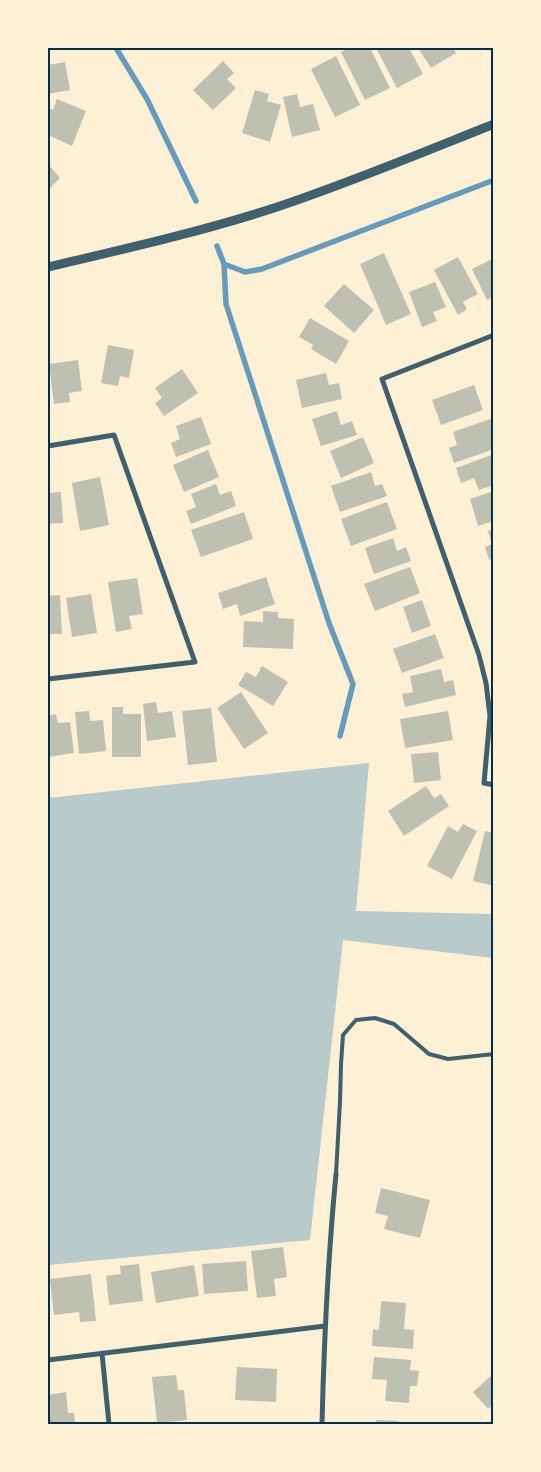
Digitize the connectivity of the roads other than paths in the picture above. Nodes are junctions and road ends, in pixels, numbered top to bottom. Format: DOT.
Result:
graph roads {
  1 [pos="494,124"];
  2 [pos="48,267"];
  3 [pos="494,335"];
  4 [pos="48,446"];
  5 [pos="48,679"];
  6 [pos="494,785"];
  7 [pos="494,1054"];
  8 [pos="336,1174"];
  9 [pos="325,1326"];
  10 [pos="102,1353"];
  11 [pos="48,1360"];
  12 [pos="109,1424"];
  13 [pos="322,1424"];
  1 -- 2 [label="street"];
  3 -- 6 [label="street"];
  4 -- 5 [label="street"];
  7 -- 8 [label="lane"];
  8 -- 9 [label="street"];
  9 -- 10 [label="street"];
  9 -- 13 [label="street"];
  10 -- 11 [label="street"];
  10 -- 12 [label="street"];
}
